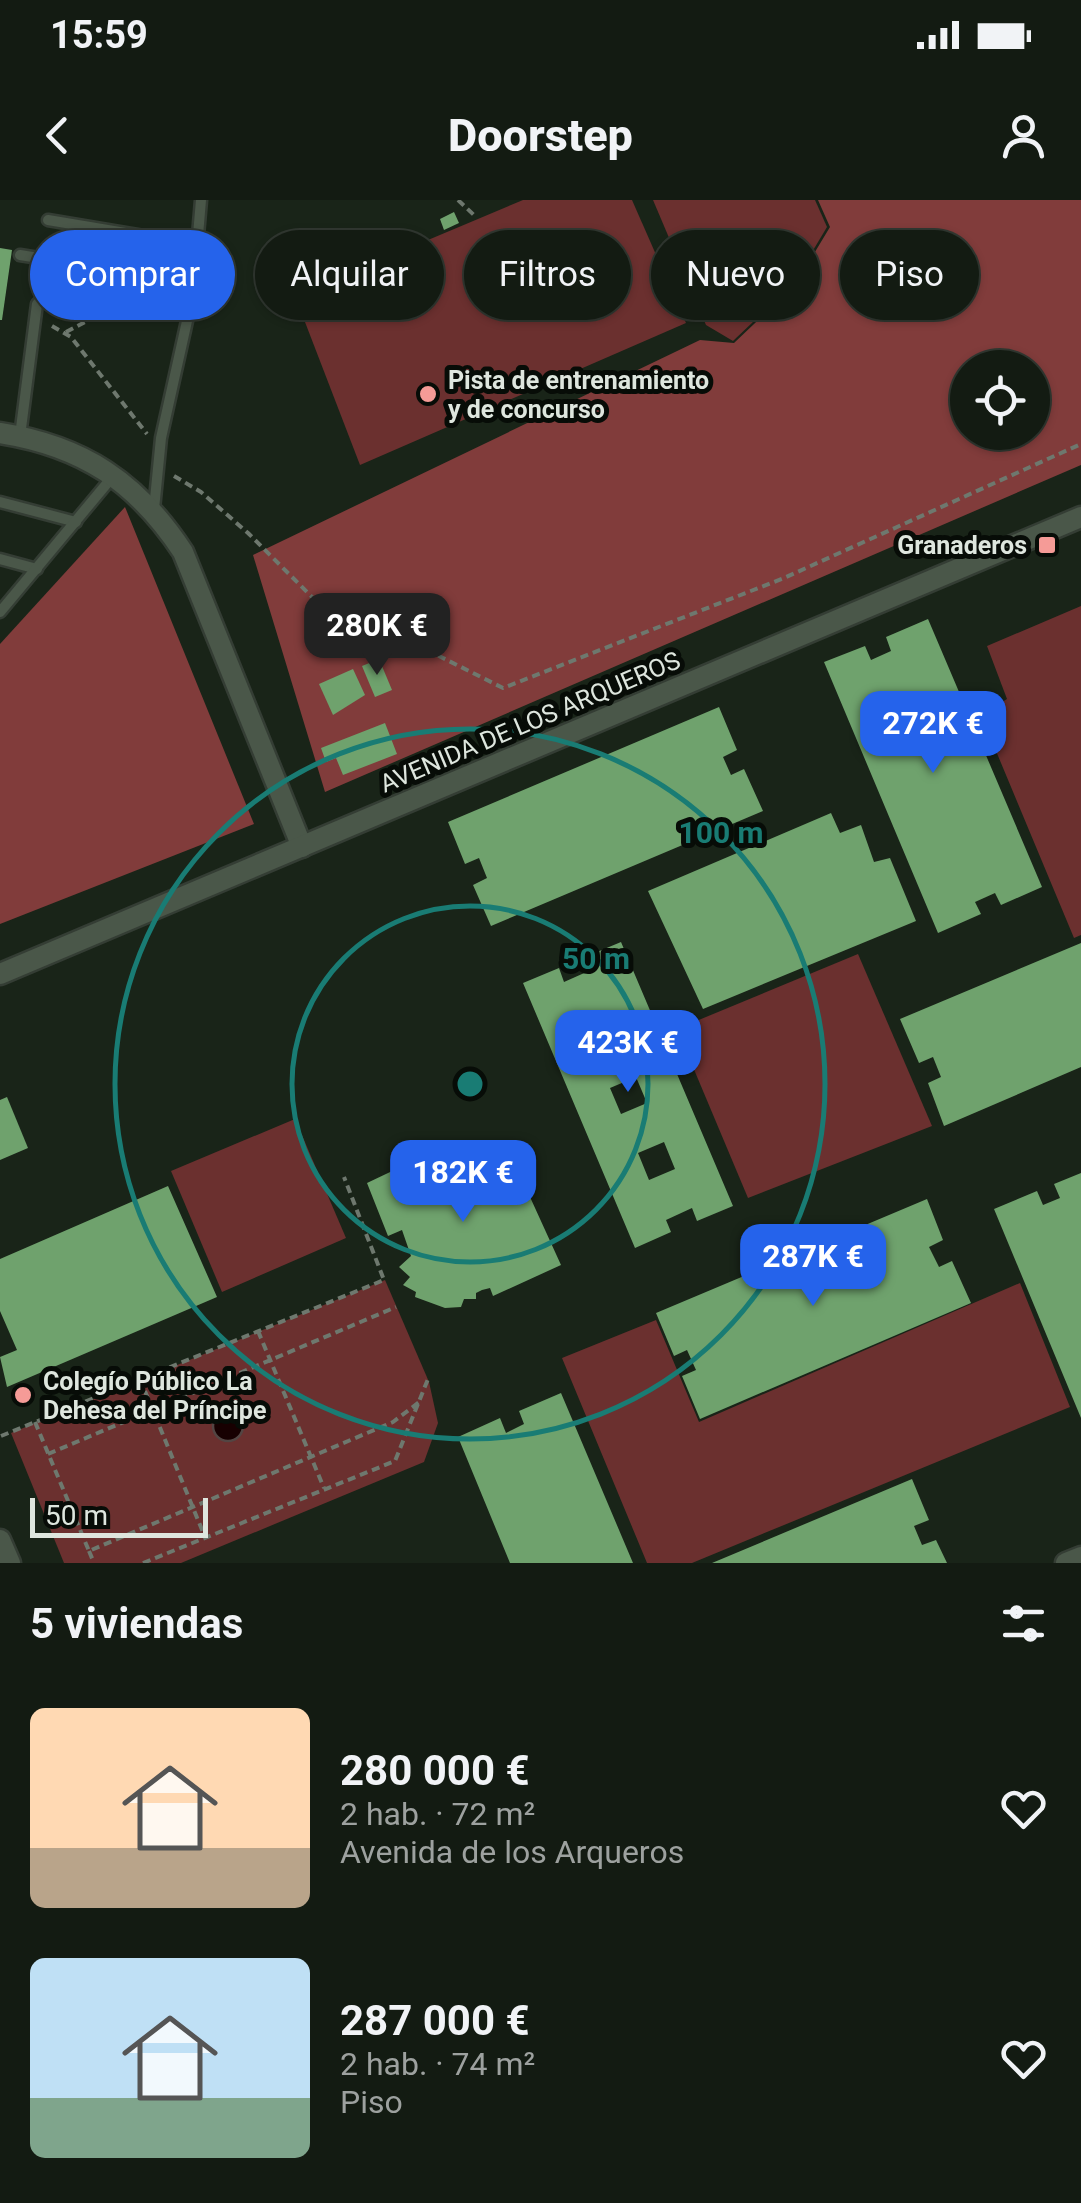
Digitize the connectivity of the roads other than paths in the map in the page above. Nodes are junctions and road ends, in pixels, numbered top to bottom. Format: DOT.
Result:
graph roads {
  1 [pos="201,200"];
  2 [pos="48,220"];
  3 [pos="108,230"];
  4 [pos="198,230"];
  5 [pos="20,255"];
  6 [pos="30,256"];
  7 [pos="35,320"];
  8 [pos="186,320"];
  9 [pos="10,435"];
  10 [pos="114,476"];
  11 [pos="0,502"];
  12 [pos="154,508"];
  13 [pos="1081,517"];
  14 [pos="76,522"];
  15 [pos="0,559"];
  16 [pos="36,569"];
  17 [pos="0,612"];
  18 [pos="302,846"];
  19 [pos="0,974"];
  20 [pos="0,1540"];
  21 [pos="1081,1557"];
  22 [pos="10,1563"];
  23 [pos="1066,1563"];
  1 -- 4 [label="lane"];
  2 -- 3 [label="lane"];
  5 -- 6 [label="lane"];
  7 -- 9 [label="lane"];
  8 -- 12 [label="lane"];
  9 -- 10 [label="street"];
  10 -- 12 [label="street"];
  10 -- 14 [label="lane"];
  11 -- 14 [label="lane"];
  12 -- 18 [label="street"];
  13 -- 18 [label="street, AVENIDA DE LOS ARQUEROS"];
  14 -- 16 [label="lane"];
  15 -- 16 [label="lane"];
  16 -- 17 [label="lane"];
  18 -- 19 [label="street, AVENIDA DE LOS ARQUEROS"];
  20 -- 22 [label="street"];
  21 -- 23 [label="street"];
}
